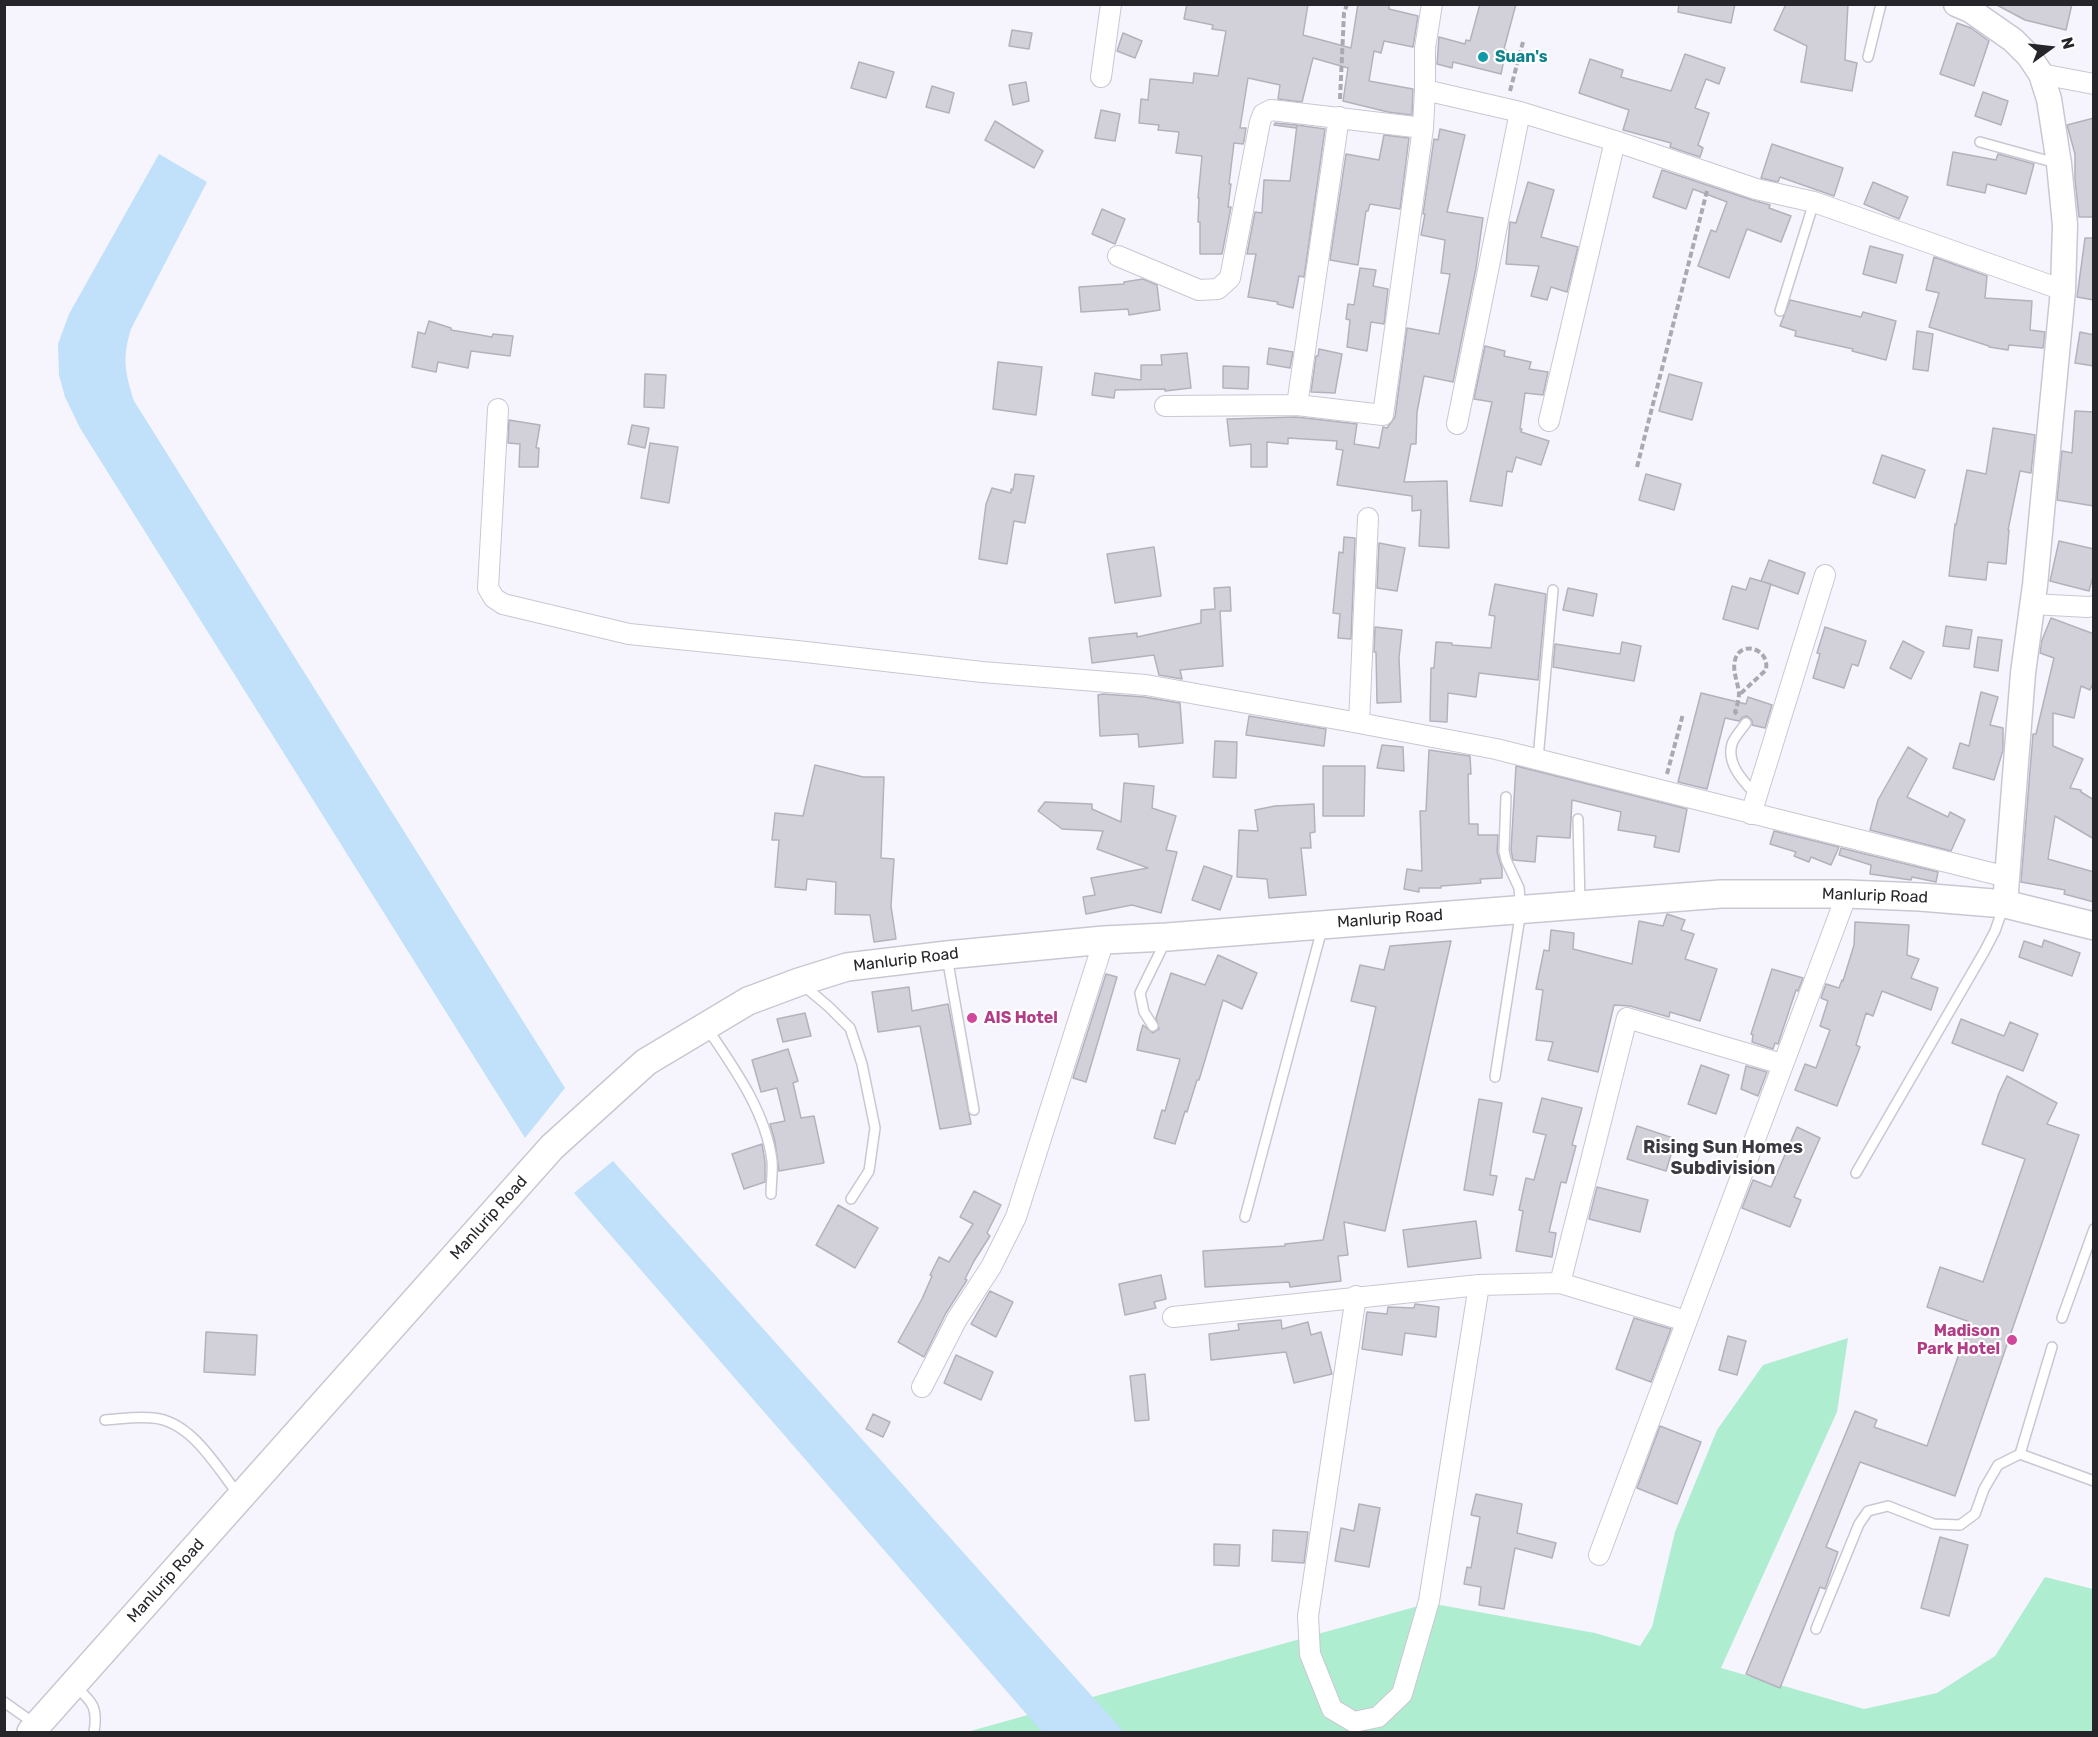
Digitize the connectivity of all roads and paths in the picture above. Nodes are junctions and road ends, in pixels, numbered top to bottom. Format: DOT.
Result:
graph roads {
  1 [pos="1111,4"];
  2 [pos="1347,4"];
  3 [pos="1432,4"];
  4 [pos="1881,4"];
  5 [pos="1956,4"];
  6 [pos="1523,42"];
  7 [pos="1868,57"];
  8 [pos="2041,74"];
  9 [pos="1101,77"];
  10 [pos="2094,84"];
  11 [pos="1425,90"];
  12 [pos="1513,111"];
  13 [pos="1339,117"];
  14 [pos="1423,129"];
  15 [pos="1615,141"];
  16 [pos="1980,142"];
  17 [pos="2060,164"];
  18 [pos="1712,173"];
  19 [pos="1814,202"];
  20 [pos="1118,256"];
  21 [pos="2063,290"];
  22 [pos="1780,310"];
  23 [pos="1297,405"];
  24 [pos="1165,406"];
  25 [pos="498,409"];
  26 [pos="1549,421"];
  27 [pos="1457,424"];
  28 [pos="1637,467"];
  29 [pos="1368,518"];
  30 [pos="1825,575"];
  31 [pos="1553,590"];
  32 [pos="2032,604"];
  33 [pos="2094,606"];
  34 [pos="1739,694"];
  35 [pos="1683,714"];
  36 [pos="1359,723"];
  37 [pos="1746,723"];
  38 [pos="1538,759"];
  39 [pos="1663,790"];
  40 [pos="1506,797"];
  41 [pos="1754,805"];
  42 [pos="1578,819"];
  43 [pos="2007,877"];
  44 [pos="1847,894"];
  45 [pos="2005,904"];
  46 [pos="1580,906"];
  47 [pos="1521,910"];
  48 [pos="1324,923"];
  49 [pos="2094,926"];
  50 [pos="1167,937"];
  51 [pos="1104,940"];
  52 [pos="947,955"];
  53 [pos="798,982"];
  54 [pos="706,1026"];
  55 [pos="1154,1026"];
  56 [pos="1782,1064"];
  57 [pos="1495,1077"];
  58 [pos="974,1110"];
  59 [pos="1856,1173"];
  60 [pos="771,1194"];
  61 [pos="851,1199"];
  62 [pos="1245,1217"];
  63 [pos="2094,1228"];
  64 [pos="1560,1283"];
  65 [pos="1479,1285"];
  66 [pos="1356,1296"];
  67 [pos="1173,1317"];
  68 [pos="2062,1318"];
  69 [pos="1686,1321"];
  70 [pos="2052,1347"];
  71 [pos="922,1387"];
  72 [pos="105,1420"];
  73 [pos="2020,1454"];
  74 [pos="2094,1481"];
  75 [pos="241,1497"];
  76 [pos="1599,1555"];
  77 [pos="1816,1629"];
  78 [pos="73,1685"];
  79 [pos="4,1702"];
  80 [pos="34,1729"];
  81 [pos="94,1732"];
  1 -- 9 [label="street"];
  2 -- 13 [label="path"];
  3 -- 11 [label="street"];
  4 -- 7 [label="lane"];
  5 -- 8 [label="street"];
  6 -- 12 [label="path"];
  8 -- 10 [label="street"];
  8 -- 17 [label="street"];
  11 -- 12 [label="street"];
  11 -- 14 [label="street"];
  12 -- 15 [label="street"];
  12 -- 27 [label="street"];
  13 -- 14 [label="street"];
  13 -- 20 [label="street"];
  13 -- 23 [label="street"];
  14 -- 23 [label="street"];
  15 -- 18 [label="street"];
  15 -- 26 [label="street"];
  16 -- 17 [label="lane"];
  17 -- 21 [label="street"];
  18 -- 19 [label="street"];
  18 -- 28 [label="path"];
  19 -- 21 [label="street"];
  19 -- 22 [label="lane"];
  21 -- 32 [label="street"];
  23 -- 24 [label="street"];
  25 -- 36 [label="street"];
  29 -- 36 [label="street"];
  30 -- 41 [label="street"];
  31 -- 38 [label="lane"];
  32 -- 33 [label="street"];
  32 -- 43 [label="street"];
  34 -- 34 [label="path"];
  35 -- 39 [label="path"];
  36 -- 38 [label="street"];
  37 -- 41 [label="lane"];
  38 -- 39 [label="street"];
  39 -- 41 [label="street"];
  40 -- 47 [label="lane"];
  41 -- 43 [label="street"];
  42 -- 46 [label="lane"];
  43 -- 45 [label="street"];
  44 -- 45 [label="main road, Manlurip Road"];
  44 -- 46 [label="main road, Manlurip Road"];
  44 -- 56 [label="street"];
  45 -- 49 [label="main road, Manlurip Road"];
  45 -- 59 [label="lane"];
  46 -- 47 [label="main road, Manlurip Road"];
  47 -- 48 [label="main road, Manlurip Road"];
  47 -- 57 [label="lane"];
  48 -- 50 [label="main road, Manlurip Road"];
  48 -- 62 [label="lane"];
  50 -- 51 [label="main road, Manlurip Road"];
  50 -- 55 [label="lane"];
  51 -- 52 [label="main road, Manlurip Road"];
  51 -- 71 [label="street"];
  52 -- 53 [label="main road, Manlurip Road"];
  52 -- 58 [label="lane"];
  53 -- 54 [label="main road, Manlurip Road"];
  53 -- 61 [label="lane"];
  54 -- 60 [label="lane"];
  54 -- 75 [label="main road, Manlurip Road"];
  56 -- 64 [label="street"];
  56 -- 69 [label="street"];
  63 -- 68 [label="lane"];
  64 -- 65 [label="street"];
  64 -- 69 [label="street"];
  65 -- 66 [label="street"];
  65 -- 66 [label="street"];
  66 -- 67 [label="street"];
  69 -- 76 [label="street"];
  70 -- 73 [label="lane"];
  72 -- 75 [label="lane"];
  73 -- 74 [label="lane"];
  73 -- 77 [label="lane"];
  75 -- 78 [label="main road, Manlurip Road"];
  78 -- 80 [label="main road, Manlurip Road"];
  78 -- 81 [label="lane"];
  79 -- 80 [label="lane"];
}
